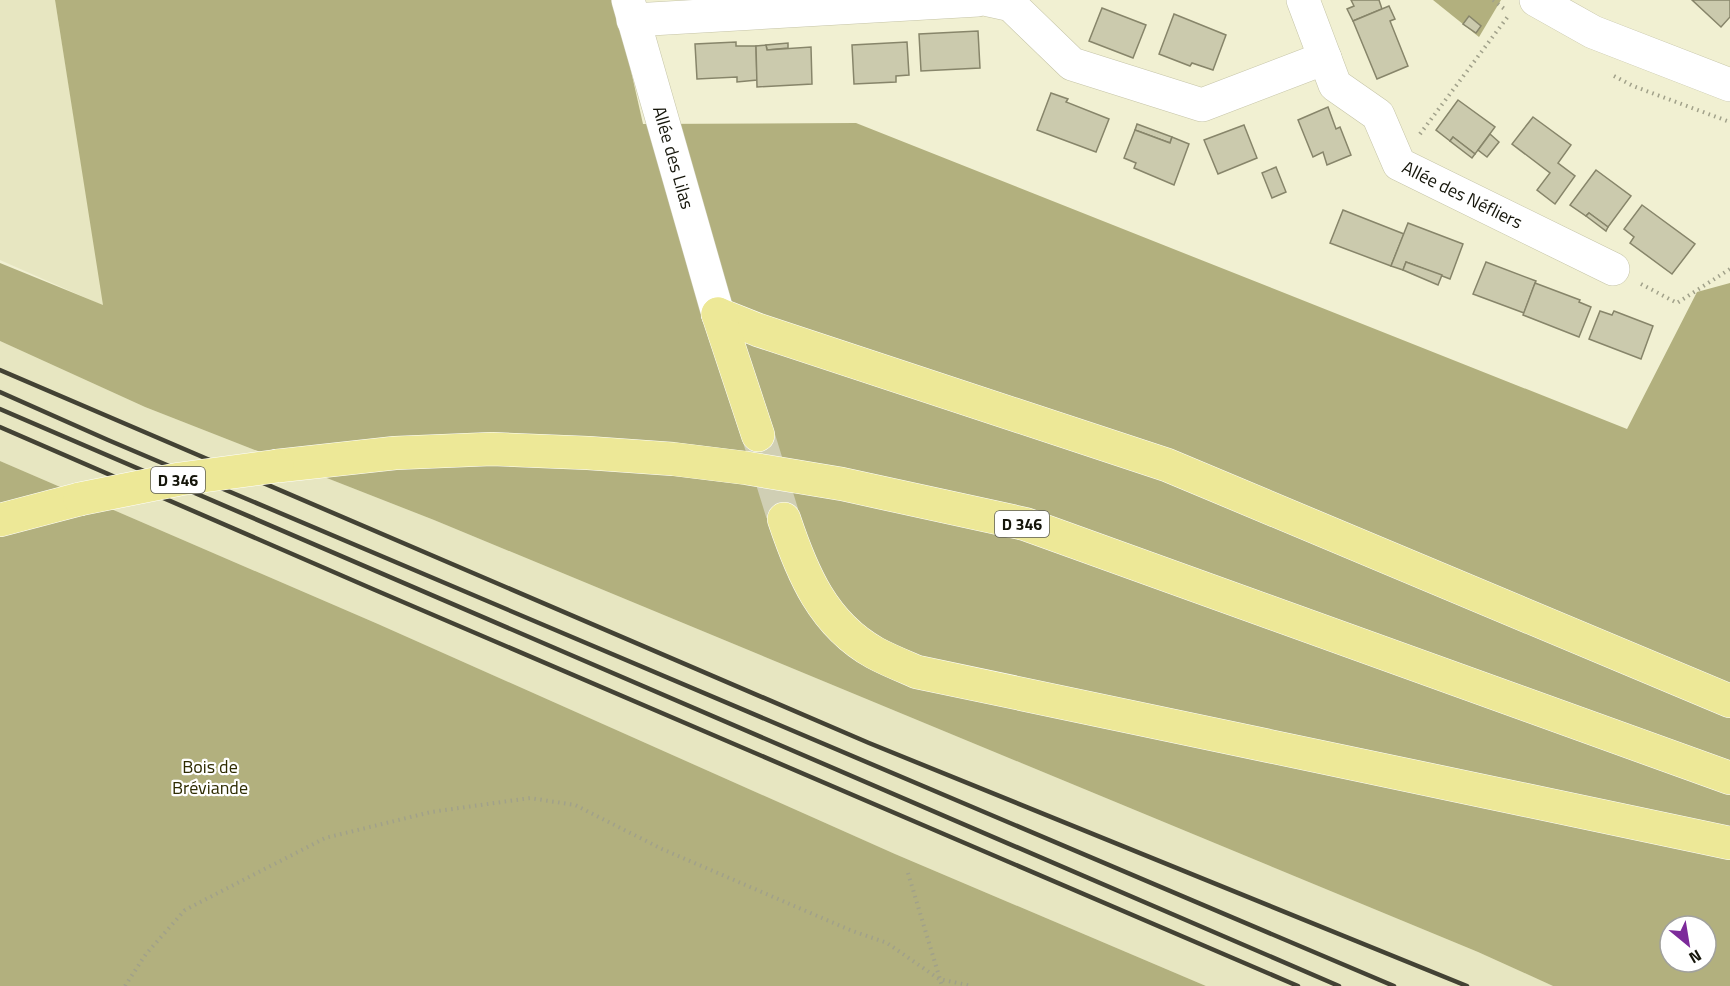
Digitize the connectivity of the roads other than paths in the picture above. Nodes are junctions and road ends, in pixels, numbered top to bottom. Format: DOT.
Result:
graph roads {
  1 [pos="978,0"];
  2 [pos="988,0"];
  3 [pos="1303,0"];
  4 [pos="1523,7"];
  5 [pos="630,10"];
  6 [pos="1325,58"];
  7 [pos="1730,85"];
  8 [pos="1613,269"];
  9 [pos="718,314"];
  10 [pos="758,435"];
  11 [pos="784,519"];
  12 [pos="0,520"];
  13 [pos="1730,701"];
  14 [pos="1730,778"];
  15 [pos="1730,843"];
  1 -- 5 [label="street"];
  2 -- 6 [label="street"];
  3 -- 6 [label="street, Allée des Néfliers"];
  4 -- 7 [label="street"];
  5 -- 9 [label="street, Allée des Lilas"];
  6 -- 8 [label="street, Allée des Néfliers"];
  9 -- 10 [label="main road"];
  9 -- 13 [label="main road"];
  11 -- 15 [label="main road"];
  12 -- 14 [label="main road, D 346, bridge"];
}
